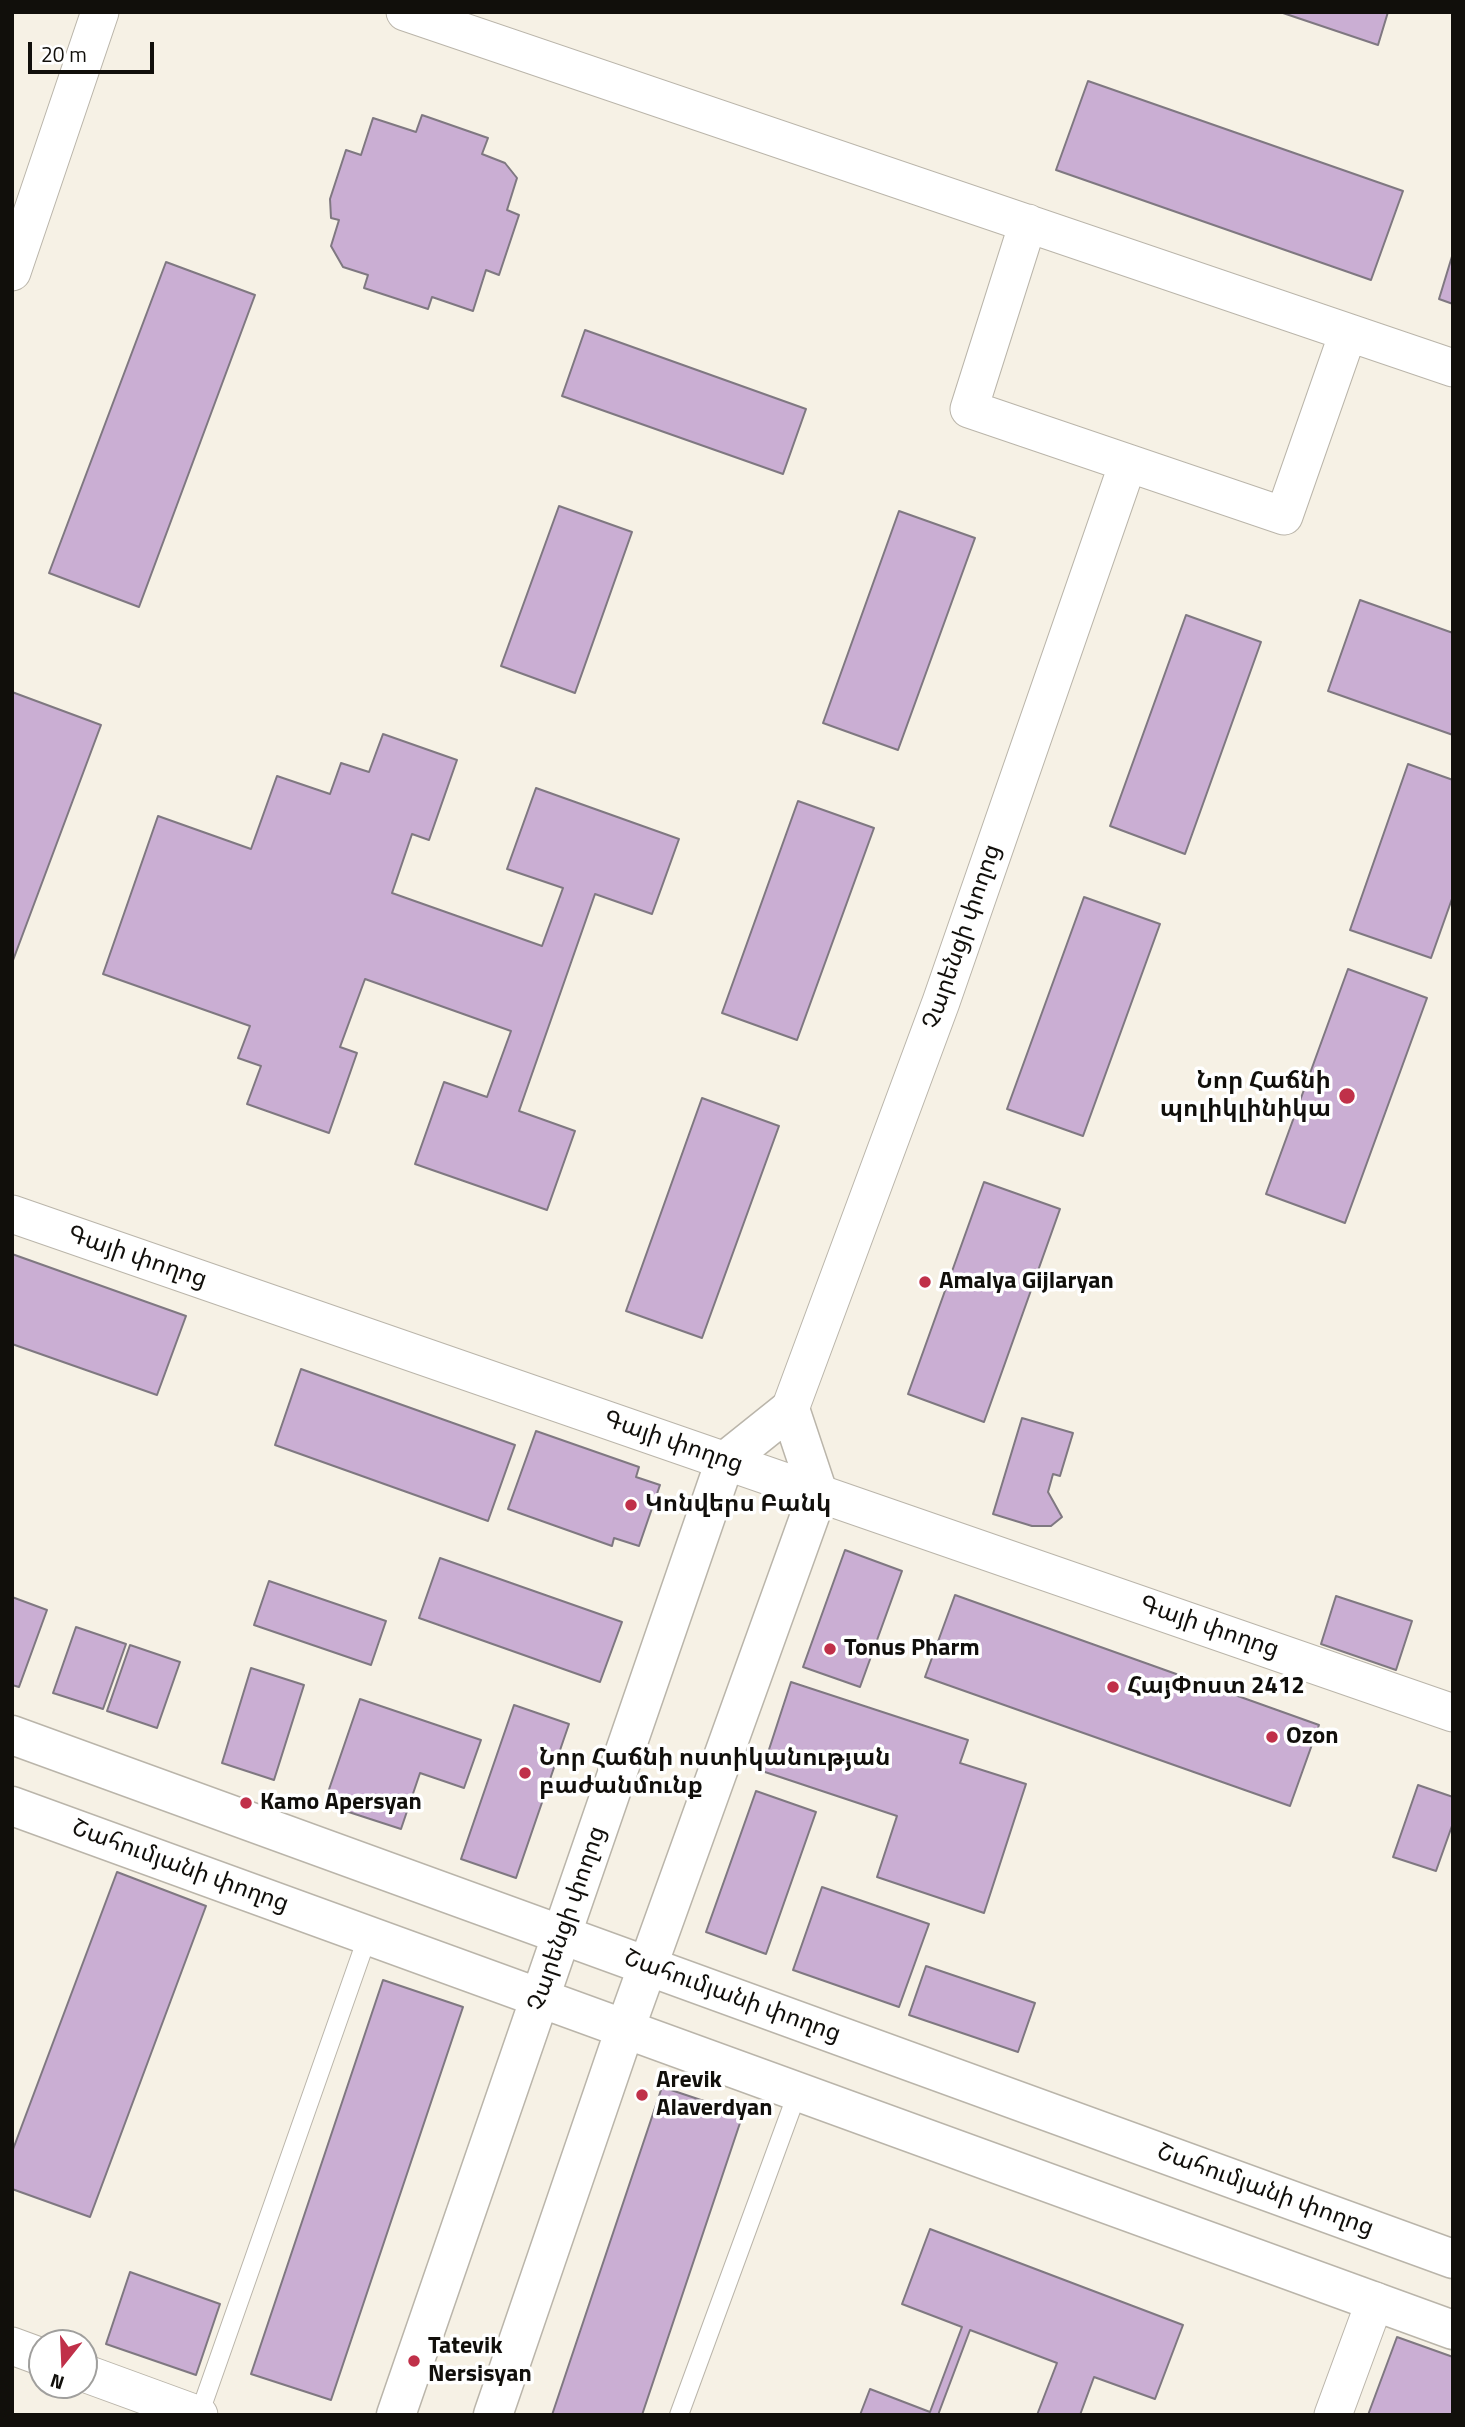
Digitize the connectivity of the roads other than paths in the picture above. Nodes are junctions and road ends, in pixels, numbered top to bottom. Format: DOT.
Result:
graph roads {
  1 [pos="100,12"];
  2 [pos="405,12"];
  3 [pos="1028,223"];
  4 [pos="12,272"];
  5 [pos="1348,332"];
  6 [pos="1453,368"];
  7 [pos="1128,463"];
  8 [pos="12,1214"];
  9 [pos="790,1409"];
  10 [pos="725,1461"];
  11 [pos="818,1493"];
  12 [pos="1453,1713"];
  13 [pos="12,1735"];
  14 [pos="12,1806"];
  15 [pos="368,1935"];
  16 [pos="562,1936"];
  17 [pos="647,1966"];
  18 [pos="541,1998"];
  19 [pos="625,2029"];
  20 [pos="798,2091"];
  21 [pos="1453,2259"];
  22 [pos="1375,2301"];
  23 [pos="1453,2330"];
  24 [pos="98,2377"];
  25 [pos="199,2415"];
  26 [pos="396,2415"];
  27 [pos="493,2415"];
  28 [pos="679,2415"];
  29 [pos="1334,2415"];
  1 -- 4 [label="street"];
  2 -- 3 [label="street"];
  3 -- 5 [label="street"];
  3 -- 7 [label="street"];
  5 -- 6 [label="street"];
  5 -- 7 [label="street"];
  7 -- 9 [label="street, Չարենցի փողոց"];
  8 -- 10 [label="street, Գայի փողոց"];
  9 -- 10 [label="street"];
  9 -- 11 [label="street"];
  10 -- 11 [label="street, Գայի փողոց"];
  10 -- 16 [label="street, Չարենցի փողոց"];
  11 -- 12 [label="street, Գայի փողոց"];
  11 -- 17 [label="street"];
  13 -- 16 [label="street, Շահումյանի փողոց"];
  14 -- 15 [label="street, Շահումյանի փողոց"];
  15 -- 18 [label="street, Շահումյանի փողոց"];
  15 -- 25 [label="lane"];
  16 -- 17 [label="street, Շահումյանի փողոց"];
  16 -- 18 [label="street, Չարենցի փողոց"];
  17 -- 19 [label="street"];
  17 -- 21 [label="street, Շահումյանի փողոց"];
  18 -- 19 [label="street, Շահումյանի փողոց"];
  18 -- 26 [label="street, Չարենցի փողոց"];
  19 -- 20 [label="street, Շահումյանի փողոց"];
  19 -- 27 [label="street"];
  20 -- 22 [label="street, Շահումյանի փողոց"];
  20 -- 28 [label="lane"];
  22 -- 23 [label="street, Շահումյանի փողոց"];
  22 -- 29 [label="street"];
  24 -- 25 [label="street"];
}
